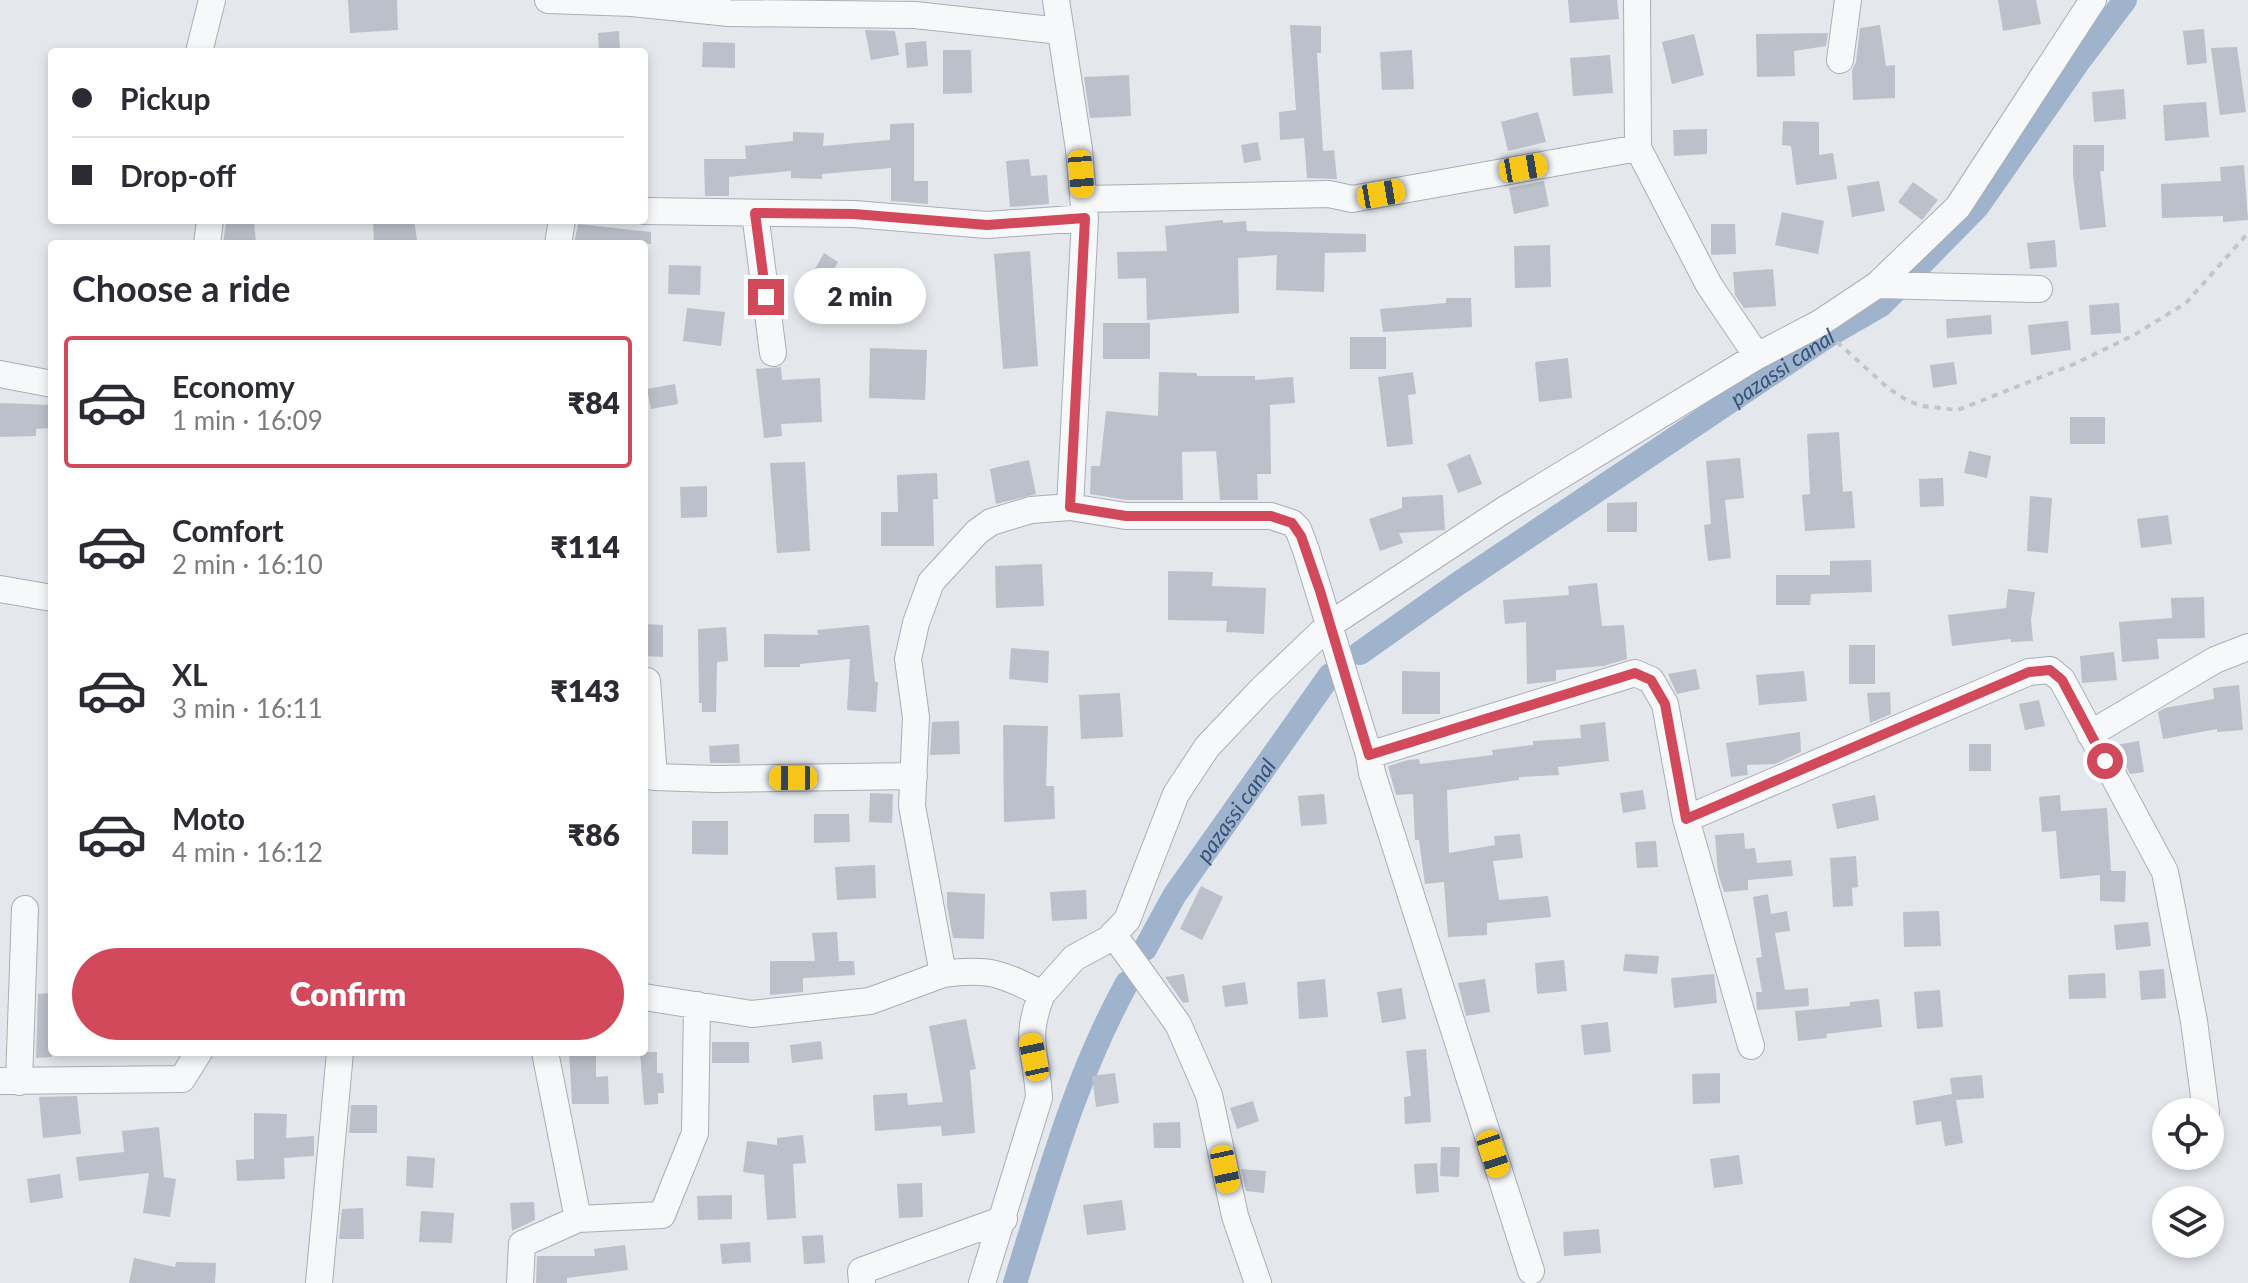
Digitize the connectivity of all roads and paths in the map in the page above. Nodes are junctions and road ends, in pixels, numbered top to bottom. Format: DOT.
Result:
graph roads {
  1 [pos="212,0"];
  2 [pos="548,0"];
  3 [pos="1056,0"];
  4 [pos="1637,0"];
  5 [pos="1848,0"];
  6 [pos="2093,0"];
  7 [pos="1061,31"];
  8 [pos="200,48"];
  9 [pos="1840,60"];
  10 [pos="1638,148"];
  11 [pos="1084,209"];
  12 [pos="648,211"];
  13 [pos="755,213"];
  14 [pos="2248,233"];
  15 [pos="1877,285"];
  16 [pos="2039,289"];
  17 [pos="1820,323"];
  18 [pos="773,353"];
  19 [pos="1757,356"];
  20 [pos="0,374"];
  21 [pos="48,383"];
  22 [pos="1070,507"];
  23 [pos="0,589"];
  24 [pos="48,597"];
  25 [pos="1329,625"];
  26 [pos="2248,647"];
  27 [pos="648,695"];
  28 [pos="2090,734"];
  29 [pos="1369,755"];
  30 [pos="914,776"];
  31 [pos="1686,819"];
  32 [pos="25,909"];
  33 [pos="1113,934"];
  34 [pos="943,974"];
  35 [pos="1042,994"];
  36 [pos="648,998"];
  37 [pos="697,1005"];
  38 [pos="1751,1046"];
  39 [pos="196,1056"];
  40 [pos="340,1056"];
  41 [pos="546,1056"];
  42 [pos="10,1081"];
  43 [pos="2204,1098"];
  44 [pos="578,1219"];
  45 [pos="1004,1219"];
  46 [pos="1531,1271"];
  47 [pos="319,1283"];
  48 [pos="520,1283"];
  49 [pos="862,1283"];
  50 [pos="982,1283"];
  51 [pos="1258,1283"];
  1 -- 8 [label="street"];
  2 -- 7 [label="street"];
  3 -- 7 [label="street"];
  4 -- 10 [label="street"];
  5 -- 9 [label="street"];
  6 -- 15 [label="street"];
  7 -- 11 [label="street"];
  10 -- 11 [label="street"];
  10 -- 19 [label="street"];
  11 -- 13 [label="street"];
  11 -- 22 [label="street"];
  12 -- 13 [label="street"];
  13 -- 18 [label="street"];
  14 -- 17 [label="path"];
  15 -- 16 [label="street"];
  15 -- 17 [label="street"];
  17 -- 19 [label="street"];
  19 -- 25 [label="street"];
  20 -- 21 [label="street"];
  22 -- 25 [label="street"];
  22 -- 30 [label="street"];
  23 -- 24 [label="street"];
  25 -- 29 [label="street"];
  25 -- 33 [label="street"];
  26 -- 28 [label="street"];
  27 -- 30 [label="street"];
  28 -- 31 [label="street"];
  28 -- 43 [label="street"];
  29 -- 31 [label="street"];
  29 -- 46 [label="street"];
  30 -- 34 [label="street"];
  31 -- 38 [label="street"];
  32 -- 42 [label="street"];
  33 -- 35 [label="street"];
  33 -- 51 [label="street"];
  34 -- 35 [label="street"];
  34 -- 37 [label="street"];
  35 -- 45 [label="street"];
  36 -- 37 [label="street"];
  37 -- 44 [label="street"];
  39 -- 42 [label="street"];
  40 -- 47 [label="street"];
  41 -- 44 [label="street"];
  44 -- 48 [label="street"];
  45 -- 49 [label="street"];
  45 -- 50 [label="street"];
}
